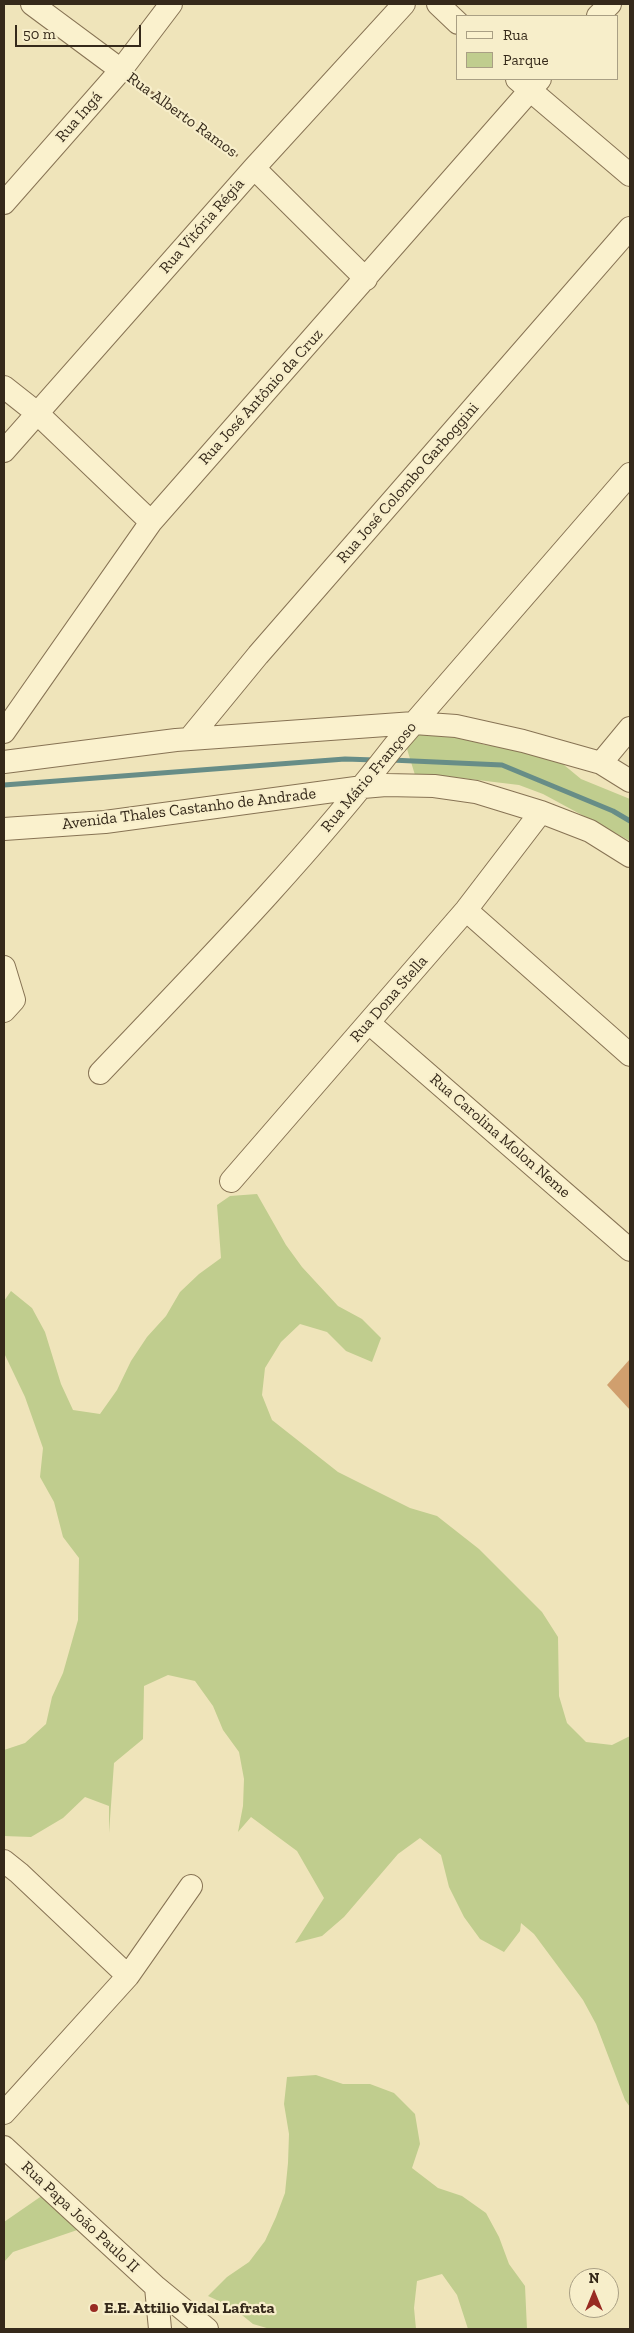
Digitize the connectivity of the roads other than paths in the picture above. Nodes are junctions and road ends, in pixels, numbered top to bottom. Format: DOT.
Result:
graph roads {
  1 [pos="32,4"];
  2 [pos="171,4"];
  3 [pos="404,4"];
  4 [pos="438,4"];
  5 [pos="610,4"];
  6 [pos="599,15"];
  7 [pos="456,21"];
  8 [pos="120,70"];
  9 [pos="529,83"];
  10 [pos="254,168"];
  11 [pos="630,175"];
  12 [pos="4,203"];
  13 [pos="630,228"];
  14 [pos="366,279"];
  15 [pos="4,387"];
  16 [pos="37,413"];
  17 [pos="4,451"];
  18 [pos="630,474"];
  19 [pos="151,522"];
  20 [pos="414,723"];
  21 [pos="630,728"];
  22 [pos="4,732"];
  23 [pos="189,739"];
  24 [pos="4,762"];
  25 [pos="601,763"];
  26 [pos="630,781"];
  27 [pos="363,787"];
  28 [pos="541,812"];
  29 [pos="4,829"];
  30 [pos="590,831"];
  31 [pos="630,856"];
  32 [pos="630,865"];
  33 [pos="466,910"];
  34 [pos="4,967"];
  35 [pos="4,1012"];
  36 [pos="369,1023"];
  37 [pos="630,1054"];
  38 [pos="100,1073"];
  39 [pos="231,1181"];
  40 [pos="630,1250"];
  41 [pos="4,1861"];
  42 [pos="191,1886"];
  43 [pos="128,1976"];
  44 [pos="4,2113"];
  45 [pos="4,2147"];
  46 [pos="156,2287"];
  47 [pos="160,2329"];
  48 [pos="207,2329"];
  1 -- 8 [label="street, Rua Alberto Ramos"];
  2 -- 8 [label="street, Rua Ingá"];
  3 -- 10 [label="street, Rua Vitória Régia"];
  4 -- 7 [label="street"];
  5 -- 6 [label="street"];
  8 -- 12 [label="street, Rua Ingá"];
  9 -- 11 [label="street"];
  9 -- 14 [label="street, Rua José Antônio da Cruz"];
  10 -- 14 [label="street, Rua Alberto Ramos"];
  10 -- 16 [label="street, Rua Vitória Régia"];
  13 -- 23 [label="street, Rua José Colombo Garboggini"];
  14 -- 19 [label="street, Rua José Antônio da Cruz"];
  15 -- 16 [label="street"];
  16 -- 17 [label="street, Rua Vitória Régia"];
  16 -- 19 [label="street"];
  18 -- 20 [label="street, Rua Mário Françoso"];
  19 -- 22 [label="street, Rua José Antônio da Cruz"];
  20 -- 23 [label="street"];
  20 -- 25 [label="street"];
  20 -- 27 [label="street, Rua Mário Françoso"];
  21 -- 25 [label="street"];
  23 -- 24 [label="street"];
  25 -- 26 [label="street"];
  27 -- 28 [label="street, Avenida Thales Castanho de Andrade"];
  27 -- 29 [label="street, Avenida Thales Castanho de Andrade"];
  27 -- 38 [label="street, Rua Mário Françoso"];
  28 -- 30 [label="street, Avenida Thales Castanho de Andrade"];
  28 -- 33 [label="street, Rua Dona Stella"];
  30 -- 31 [label="street, Avenida Thales Castanho de Andrade"];
  30 -- 32 [label="street"];
  33 -- 36 [label="street, Rua Dona Stella"];
  33 -- 37 [label="street"];
  34 -- 35 [label="street"];
  36 -- 39 [label="street, Rua Dona Stella"];
  36 -- 40 [label="street, Rua Carolina Molon Neme"];
  41 -- 43 [label="street"];
  42 -- 43 [label="street"];
  43 -- 44 [label="street"];
  45 -- 46 [label="street, Rua Papa João Paulo II"];
  46 -- 47 [label="street"];
  46 -- 48 [label="street, Rua Papa João Paulo II"];
}
